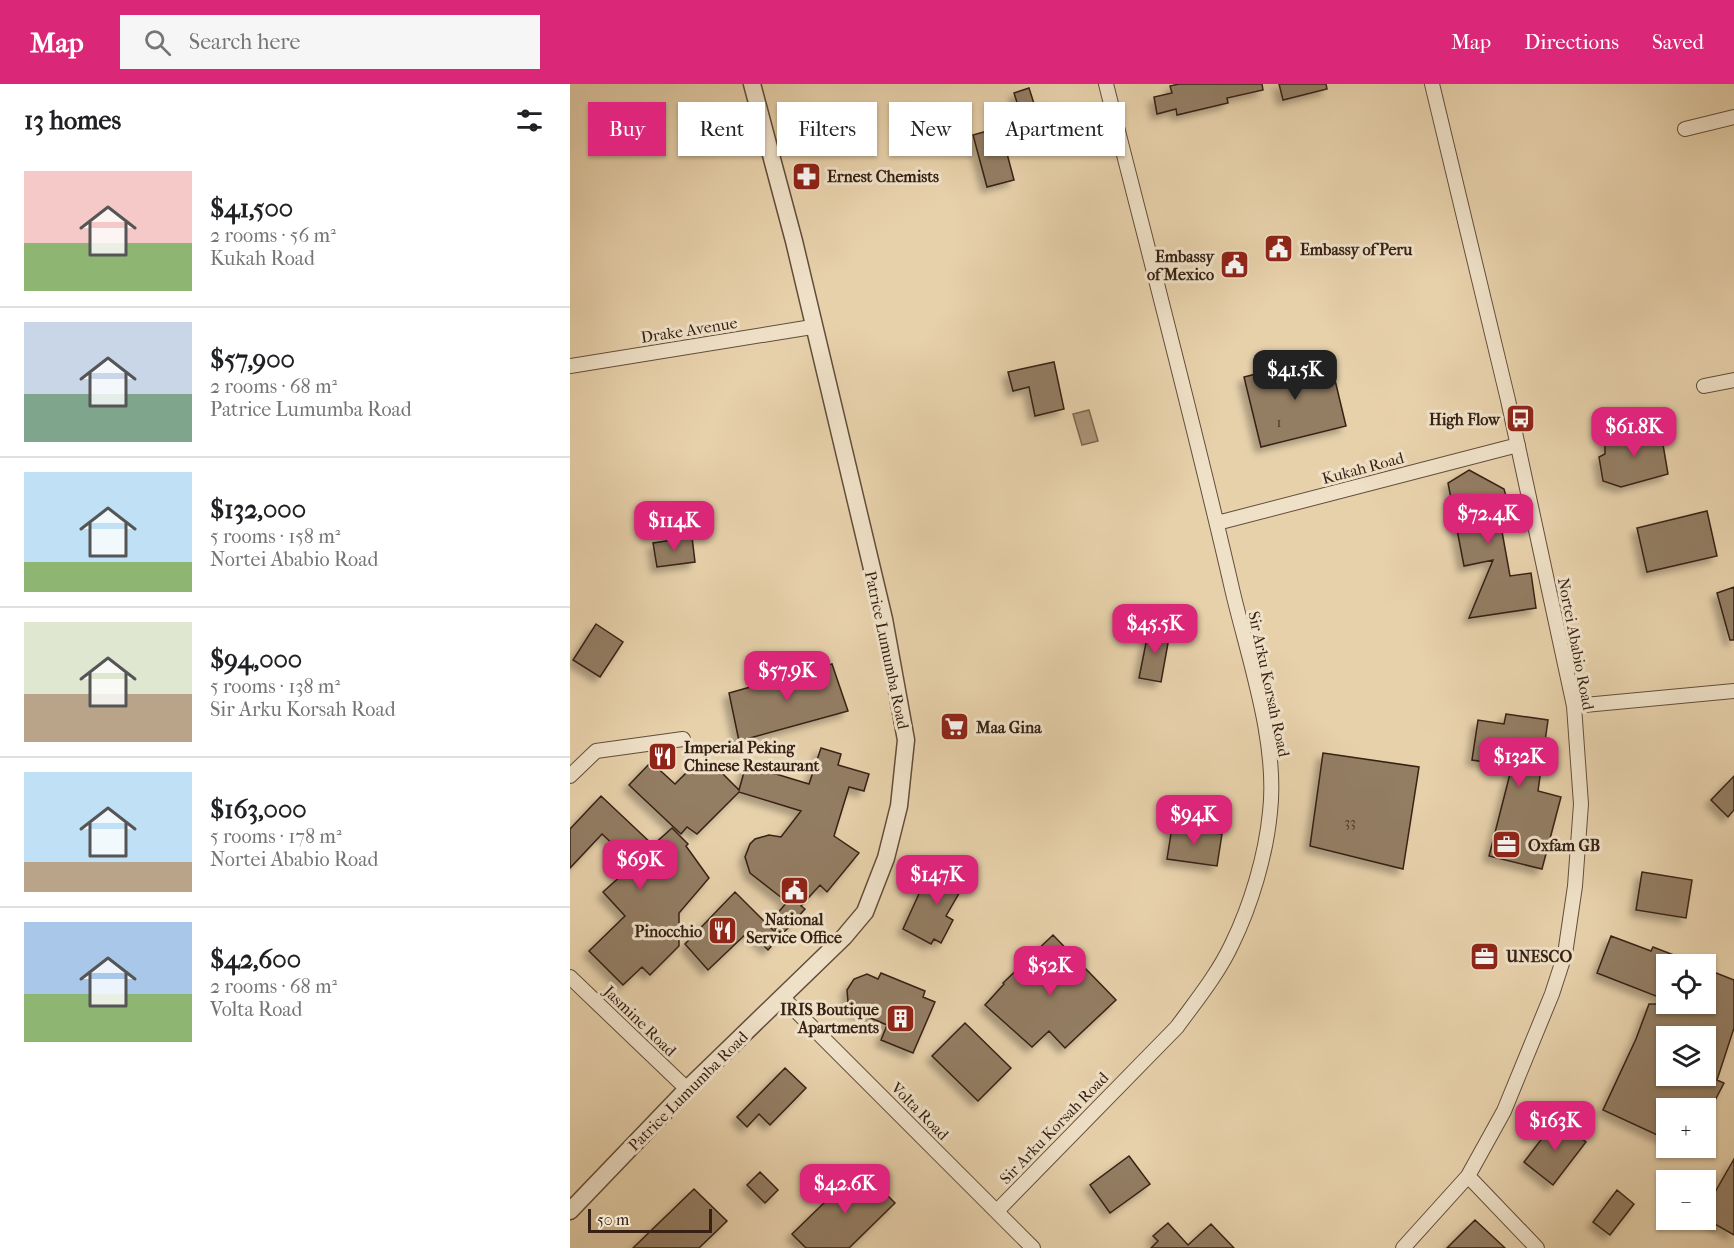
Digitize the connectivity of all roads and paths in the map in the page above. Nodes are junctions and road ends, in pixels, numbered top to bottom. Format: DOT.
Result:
graph roads {
  1 [pos="752,84"];
  2 [pos="1106,84"];
  3 [pos="1432,84"];
  4 [pos="1734,117"];
  5 [pos="1685,129"];
  6 [pos="812,327"];
  7 [pos="570,366"];
  8 [pos="1734,380"];
  9 [pos="1704,386"];
  10 [pos="1518,445"];
  11 [pos="1217,523"];
  12 [pos="1734,691"];
  13 [pos="1574,706"];
  14 [pos="683,739"];
  15 [pos="570,776"];
  16 [pos="570,977"];
  17 [pos="783,998"];
  18 [pos="687,1089"];
  19 [pos="1468,1176"];
  20 [pos="570,1211"];
  21 [pos="997,1211"];
  22 [pos="1033,1248"];
  23 [pos="1403,1248"];
  24 [pos="1537,1248"];
  1 -- 6 [label="street, Patrice Lumumba Road"];
  2 -- 11 [label="street, Sir Arku Korsah Road"];
  3 -- 10 [label="street, Nortei Ababio Road"];
  4 -- 5 [label="street"];
  6 -- 7 [label="street, Drake Avenue"];
  6 -- 17 [label="street, Patrice Lumumba Road"];
  8 -- 9 [label="street"];
  10 -- 11 [label="street, Kukah Road"];
  10 -- 13 [label="street, Nortei Ababio Road"];
  11 -- 21 [label="street, Sir Arku Korsah Road"];
  12 -- 13 [label="street"];
  13 -- 19 [label="street, Nortei Ababio Road"];
  14 -- 15 [label="street"];
  16 -- 18 [label="street, Jasmine Road"];
  17 -- 18 [label="street, Patrice Lumumba Road"];
  17 -- 21 [label="street, Volta Road"];
  18 -- 20 [label="street, Patrice Lumumba Road"];
  19 -- 23 [label="street, Nortei Ababio Road"];
  19 -- 24 [label="street"];
  21 -- 22 [label="street, Volta Road"];
}
